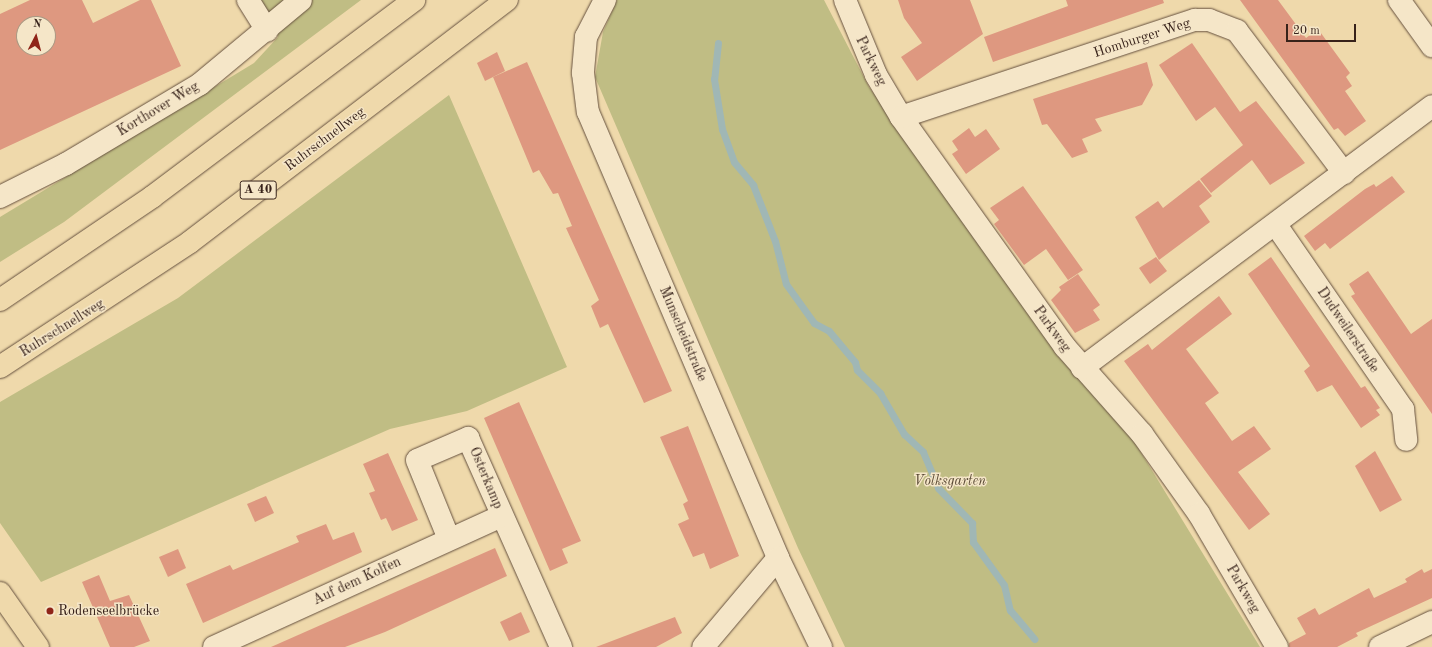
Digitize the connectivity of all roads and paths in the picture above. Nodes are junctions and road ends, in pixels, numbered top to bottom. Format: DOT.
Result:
graph roads {
  1 [pos="248,0"];
  2 [pos="301,0"];
  3 [pos="414,0"];
  4 [pos="507,0"];
  5 [pos="605,0"];
  6 [pos="845,0"];
  7 [pos="1399,0"];
  8 [pos="267,30"];
  9 [pos="1432,46"];
  10 [pos="1432,106"];
  11 [pos="901,117"];
  12 [pos="1344,173"];
  13 [pos="0,197"];
  14 [pos="1276,225"];
  15 [pos="0,300"];
  16 [pos="0,367"];
  17 [pos="1082,368"];
  18 [pos="1406,440"];
  19 [pos="502,516"];
  20 [pos="449,538"];
  21 [pos="778,558"];
  22 [pos="0,593"];
  23 [pos="1432,622"];
  24 [pos="38,647"];
  25 [pos="214,647"];
  26 [pos="561,647"];
  27 [pos="703,647"];
  28 [pos="821,647"];
  29 [pos="1277,647"];
  30 [pos="1380,647"];
  1 -- 8 [label="street"];
  2 -- 8 [label="street, Korthover Weg"];
  3 -- 15 [label="main road"];
  4 -- 16 [label="main road, Ruhrschnellweg / A 40"];
  5 -- 21 [label="street, Munscheidstraße"];
  6 -- 11 [label="street, Parkweg"];
  7 -- 9 [label="street"];
  8 -- 13 [label="street, Korthover Weg"];
  10 -- 12 [label="street"];
  11 -- 12 [label="street, Homburger Weg"];
  11 -- 17 [label="street, Parkweg"];
  12 -- 14 [label="street"];
  14 -- 17 [label="street"];
  14 -- 18 [label="street, Dudweilerstraße"];
  17 -- 29 [label="street, Parkweg"];
  19 -- 20 [label="street, Auf dem Kolfen"];
  19 -- 20 [label="street, Osterkamp"];
  19 -- 26 [label="street, Osterkamp"];
  20 -- 25 [label="street, Auf dem Kolfen"];
  21 -- 27 [label="street"];
  21 -- 28 [label="street, Munscheidstraße"];
  22 -- 24 [label="main road"];
  23 -- 30 [label="street"];
}
